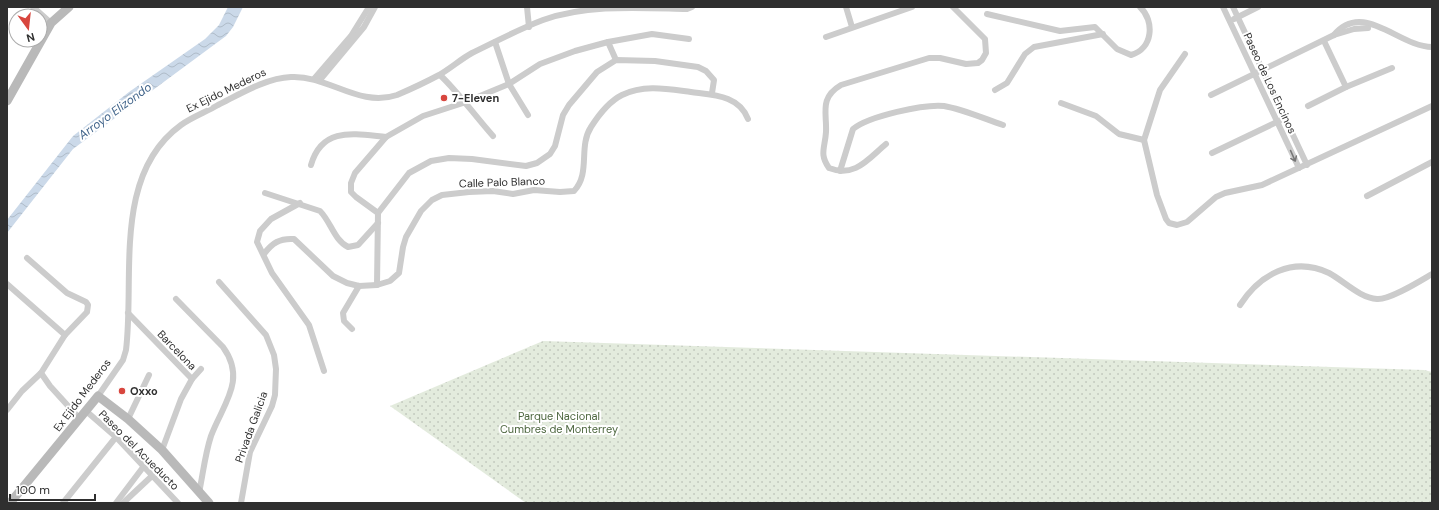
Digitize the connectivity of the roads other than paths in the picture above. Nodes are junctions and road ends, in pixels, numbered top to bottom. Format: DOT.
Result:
graph roads {
  1 [pos="33,7"];
  2 [pos="369,7"];
  3 [pos="375,7"];
  4 [pos="527,7"];
  5 [pos="692,7"];
  6 [pos="846,7"];
  7 [pos="912,7"];
  8 [pos="953,7"];
  9 [pos="1141,7"];
  10 [pos="1223,7"];
  11 [pos="1233,7"];
  12 [pos="1258,7"];
  13 [pos="65,8"];
  14 [pos="987,14"];
  15 [pos="1238,17"];
  16 [pos="1230,22"];
  17 [pos="51,23"];
  18 [pos="529,27"];
  19 [pos="852,27"];
  20 [pos="1368,28"];
  21 [pos="1103,34"];
  22 [pos="1334,35"];
  23 [pos="353,37"];
  24 [pos="826,37"];
  25 [pos="689,39"];
  26 [pos="1324,41"];
  27 [pos="496,42"];
  28 [pos="608,42"];
  29 [pos="1432,47"];
  30 [pos="1185,54"];
  31 [pos="616,60"];
  32 [pos="1392,68"];
  33 [pos="1262,71"];
  34 [pos="1255,74"];
  35 [pos="440,75"];
  36 [pos="317,80"];
  37 [pos="509,84"];
  38 [pos="1346,87"];
  39 [pos="995,90"];
  40 [pos="712,94"];
  41 [pos="1211,95"];
  42 [pos="7,101"];
  43 [pos="1061,102"];
  44 [pos="463,103"];
  45 [pos="1308,106"];
  46 [pos="1432,106"];
  47 [pos="528,115"];
  48 [pos="1285,118"];
  49 [pos="748,119"];
  50 [pos="1278,122"];
  51 [pos="1003,125"];
  52 [pos="493,136"];
  53 [pos="386,137"];
  54 [pos="1144,140"];
  55 [pos="886,144"];
  56 [pos="1212,153"];
  57 [pos="1432,162"];
  58 [pos="311,165"];
  59 [pos="1307,165"];
  60 [pos="1299,168"];
  61 [pos="840,171"];
  62 [pos="265,193"];
  63 [pos="1367,196"];
  64 [pos="300,203"];
  65 [pos="378,213"];
  66 [pos="378,223"];
  67 [pos="264,254"];
  68 [pos="27,258"];
  69 [pos="1432,274"];
  70 [pos="218,282"];
  71 [pos="7,284"];
  72 [pos="377,285"];
  73 [pos="359,286"];
  74 [pos="176,299"];
  75 [pos="1240,305"];
  76 [pos="128,313"];
  77 [pos="352,329"];
  78 [pos="65,335"];
  79 [pos="201,368"];
  80 [pos="324,371"];
  81 [pos="41,373"];
  82 [pos="149,375"];
  83 [pos="192,379"];
  84 [pos="98,396"];
  85 [pos="7,410"];
  86 [pos="83,415"];
  87 [pos="128,419"];
  88 [pos="116,437"];
  89 [pos="162,450"];
  90 [pos="144,466"];
  91 [pos="153,475"];
  92 [pos="199,493"];
  93 [pos="10,503"];
  94 [pos="63,503"];
  95 [pos="116,503"];
  96 [pos="124,503"];
  97 [pos="178,503"];
  98 [pos="209,503"];
  99 [pos="241,503"];
  1 -- 17 [label="street"];
  2 -- 23 [label="street"];
  3 -- 23 [label="street"];
  4 -- 18 [label="street"];
  5 -- 18 [label="street, Ex Ejido Mederos"];
  6 -- 19 [label="street"];
  7 -- 19 [label="street"];
  8 -- 61 [label="street"];
  9 -- 21 [label="street"];
  10 -- 16 [label="street, Paseo de Los Encinos"];
  11 -- 15 [label="street, Paseo de Los Encinos"];
  12 -- 15 [label="street"];
  13 -- 17 [label="street"];
  14 -- 21 [label="street"];
  15 -- 16 [label="street"];
  15 -- 33 [label="street, Paseo de Los Encinos"];
  16 -- 34 [label="street, Paseo de Los Encinos"];
  17 -- 42 [label="street"];
  18 -- 27 [label="street, Ex Ejido Mederos"];
  19 -- 24 [label="street"];
  20 -- 22 [label="street"];
  21 -- 39 [label="street"];
  22 -- 26 [label="street"];
  22 -- 29 [label="street"];
  23 -- 36 [label="street"];
  25 -- 28 [label="street"];
  26 -- 33 [label="street"];
  26 -- 38 [label="street"];
  27 -- 35 [label="street, Ex Ejido Mederos"];
  27 -- 37 [label="street"];
  28 -- 31 [label="street"];
  28 -- 37 [label="street"];
  30 -- 54 [label="street"];
  31 -- 40 [label="street"];
  31 -- 65 [label="street"];
  32 -- 38 [label="street"];
  33 -- 34 [label="street"];
  33 -- 48 [label="street, Paseo de Los Encinos"];
  34 -- 41 [label="street"];
  34 -- 50 [label="street, Paseo de Los Encinos"];
  35 -- 36 [label="street, Ex Ejido Mederos"];
  35 -- 44 [label="street"];
  36 -- 76 [label="street, Ex Ejido Mederos"];
  37 -- 44 [label="street"];
  37 -- 47 [label="street"];
  38 -- 45 [label="street"];
  40 -- 49 [label="street"];
  40 -- 72 [label="street, Calle Palo Blanco"];
  43 -- 54 [label="street"];
  44 -- 52 [label="street"];
  44 -- 53 [label="street"];
  46 -- 59 [label="street"];
  48 -- 50 [label="street"];
  48 -- 59 [label="street, Paseo de Los Encinos"];
  50 -- 56 [label="street"];
  50 -- 60 [label="street, Paseo de Los Encinos, one-way"];
  51 -- 61 [label="street"];
  53 -- 58 [label="street"];
  53 -- 65 [label="street"];
  54 -- 60 [label="street"];
  55 -- 61 [label="street"];
  57 -- 63 [label="street"];
  59 -- 60 [label="street"];
  62 -- 64 [label="street"];
  64 -- 66 [label="street"];
  64 -- 67 [label="street"];
  65 -- 66 [label="street"];
  66 -- 72 [label="street"];
  67 -- 73 [label="street"];
  67 -- 80 [label="street"];
  68 -- 78 [label="street"];
  69 -- 75 [label="street"];
  70 -- 99 [label="street, Privada Galicia"];
  71 -- 78 [label="street"];
  72 -- 73 [label="street"];
  73 -- 77 [label="street"];
  74 -- 92 [label="street"];
  76 -- 83 [label="street, Barcelona"];
  76 -- 84 [label="street, Ex Ejido Mederos"];
  78 -- 81 [label="street"];
  79 -- 83 [label="street"];
  81 -- 85 [label="street"];
  81 -- 86 [label="street, Paseo del Acueducto"];
  82 -- 87 [label="street"];
  83 -- 89 [label="street, Barcelona"];
  84 -- 86 [label="street, Ex Ejido Mederos"];
  84 -- 87 [label="street"];
  86 -- 88 [label="street, Paseo del Acueducto"];
  86 -- 93 [label="street, Ex Ejido Mederos"];
  87 -- 89 [label="street"];
  88 -- 90 [label="street, Paseo del Acueducto"];
  88 -- 94 [label="street"];
  89 -- 92 [label="street"];
  90 -- 91 [label="street, Paseo del Acueducto"];
  90 -- 95 [label="street"];
  91 -- 96 [label="street"];
  91 -- 97 [label="street, Paseo del Acueducto"];
  92 -- 98 [label="street"];
}
